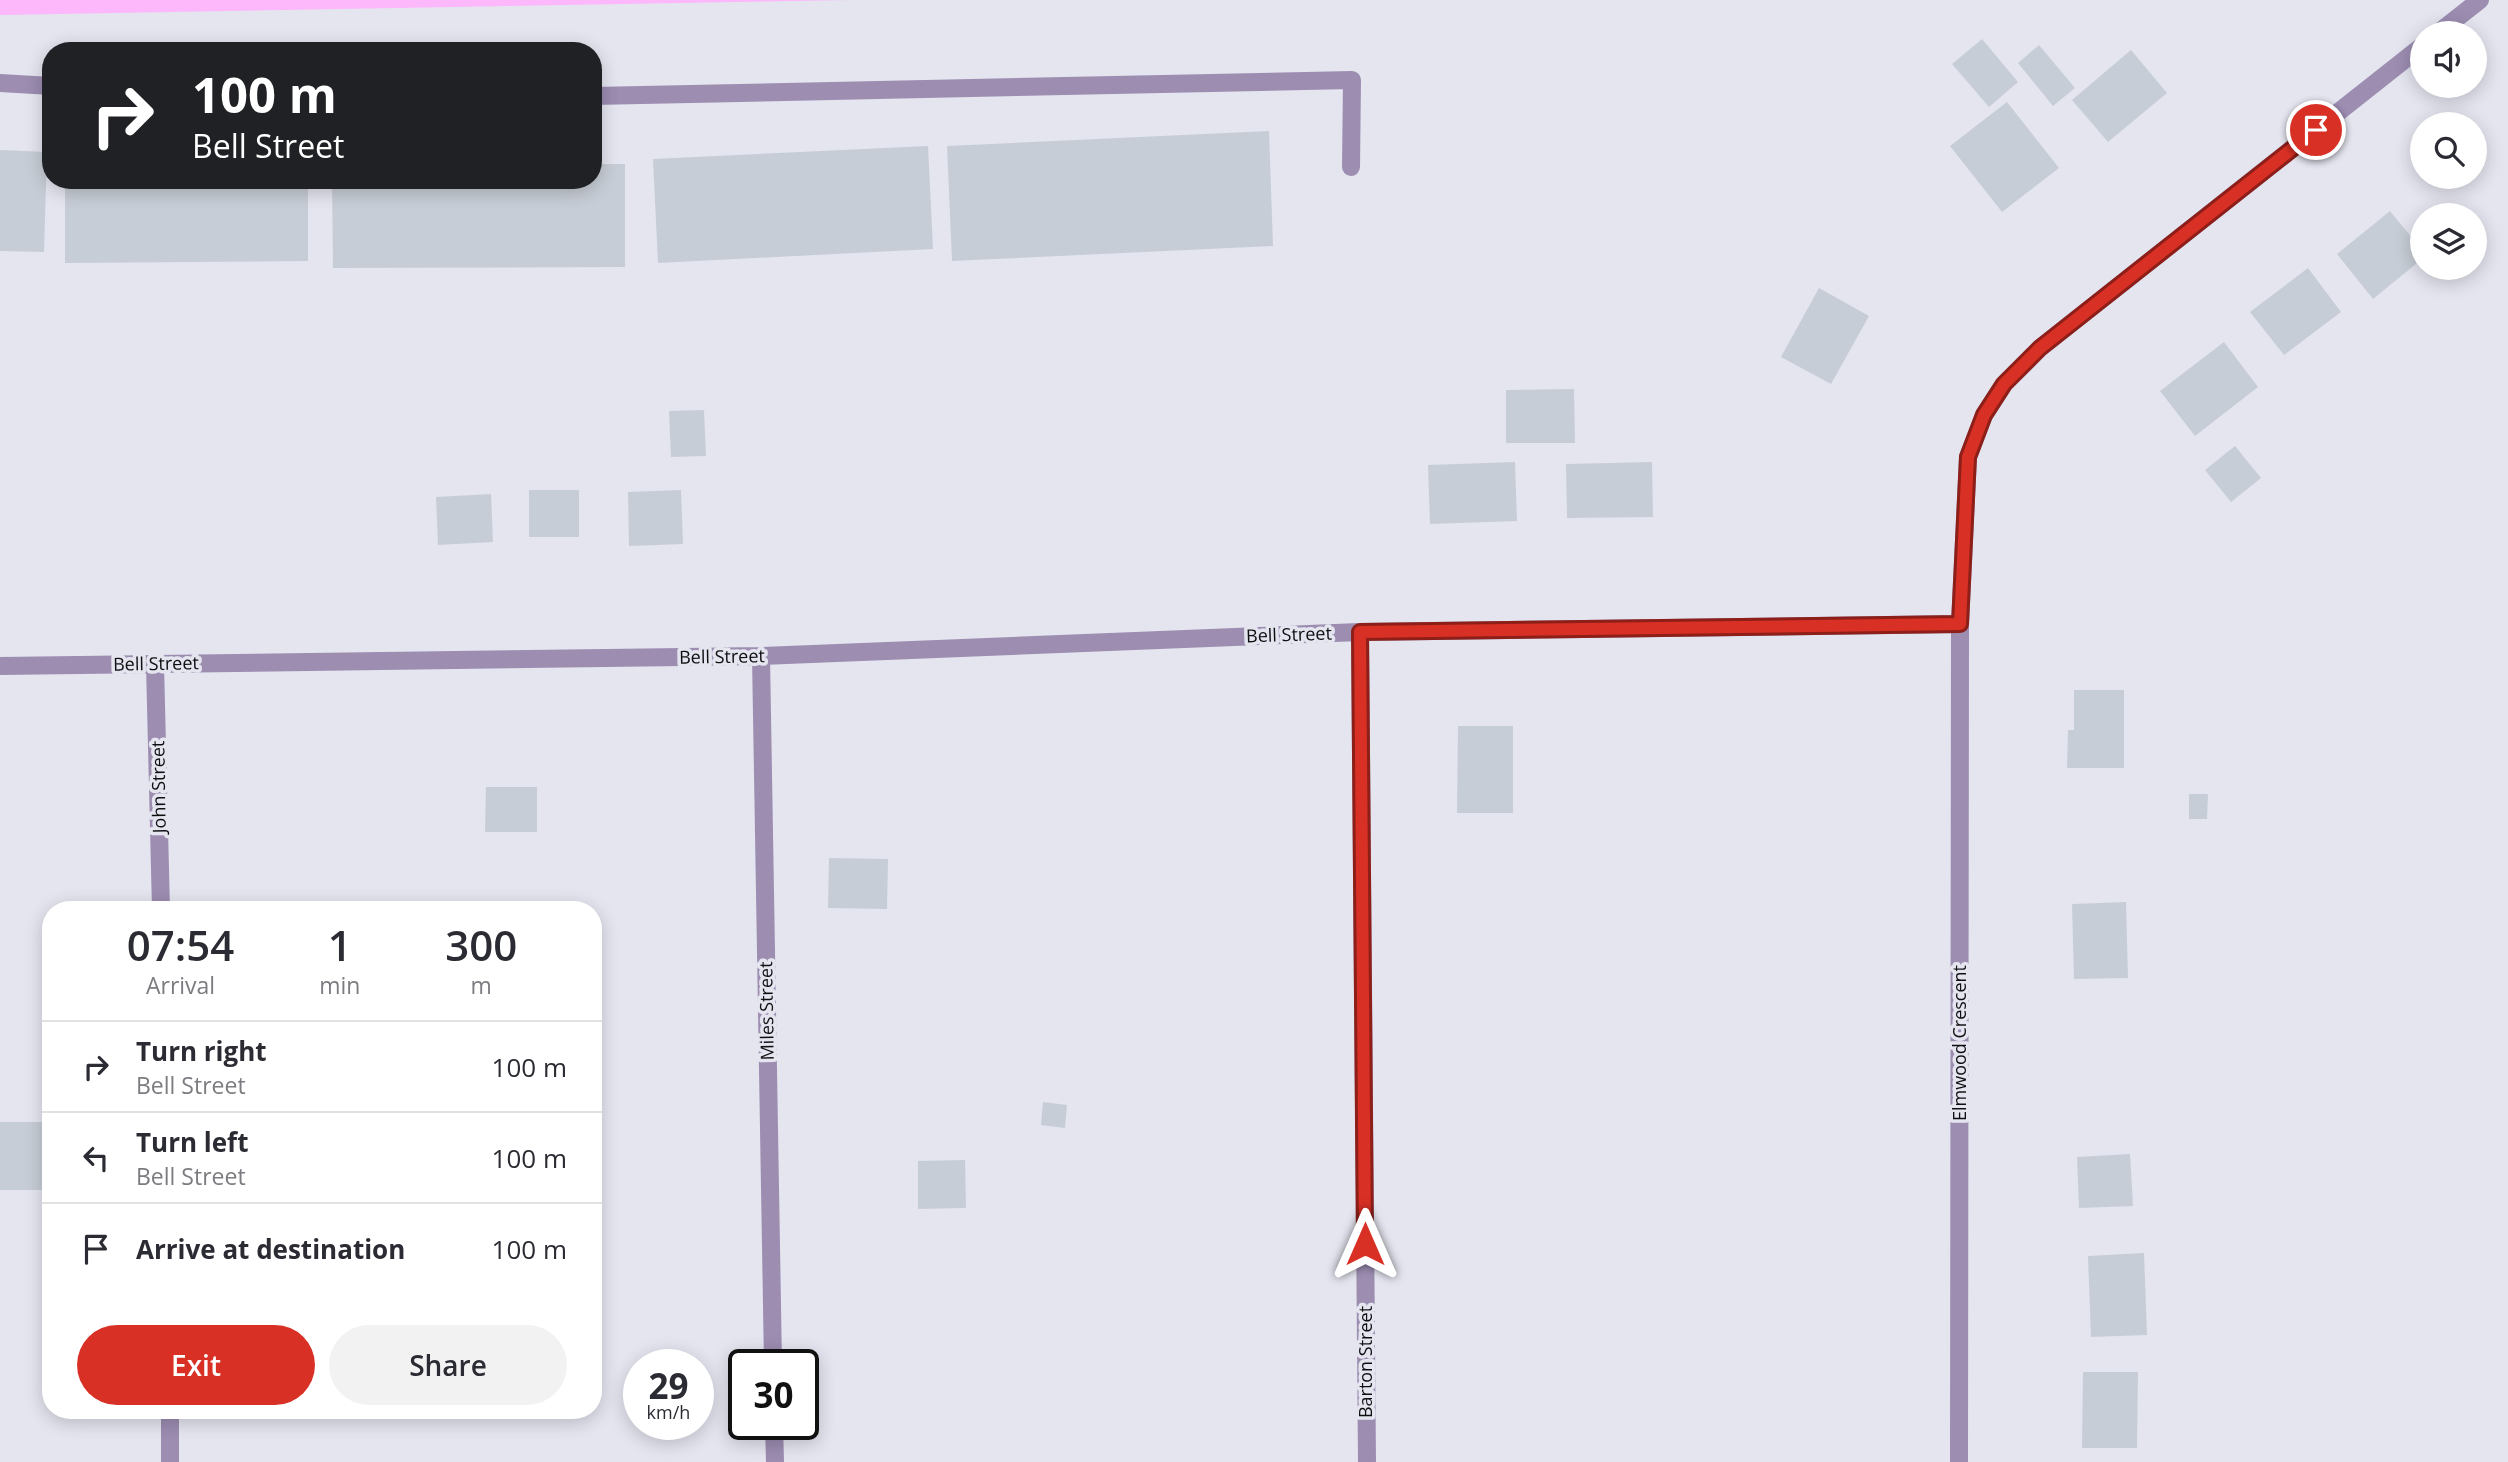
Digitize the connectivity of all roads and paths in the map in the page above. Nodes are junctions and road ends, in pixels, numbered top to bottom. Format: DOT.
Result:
graph roads {
  1 [pos="2480,0"];
  2 [pos="2453,21"];
  3 [pos="2410,55"];
  4 [pos="0,83"];
  5 [pos="42,85"];
  6 [pos="602,96"];
  7 [pos="1351,167"];
  8 [pos="1960,624"];
  9 [pos="1360,632"];
  10 [pos="761,656"];
  11 [pos="155,664"];
  12 [pos="0,666"];
  13 [pos="161,901"];
  14 [pos="773,1349"];
  15 [pos="170,1419"];
  16 [pos="774,1440"];
  17 [pos="170,1462"];
  18 [pos="775,1462"];
  19 [pos="1367,1462"];
  20 [pos="1959,1462"];
  1 -- 2 [label="street"];
  3 -- 8 [label="street"];
  4 -- 5 [label="street"];
  6 -- 7 [label="street"];
  8 -- 9 [label="street, Bell Street"];
  8 -- 20 [label="street, Elmwood Crescent"];
  9 -- 10 [label="street, Bell Street"];
  9 -- 19 [label="street, Barton Street"];
  10 -- 11 [label="street, Bell Street"];
  10 -- 14 [label="street, Miles Street"];
  11 -- 12 [label="street, Bell Street"];
  11 -- 13 [label="street, John Street"];
  15 -- 17 [label="street"];
  16 -- 18 [label="street"];
}
